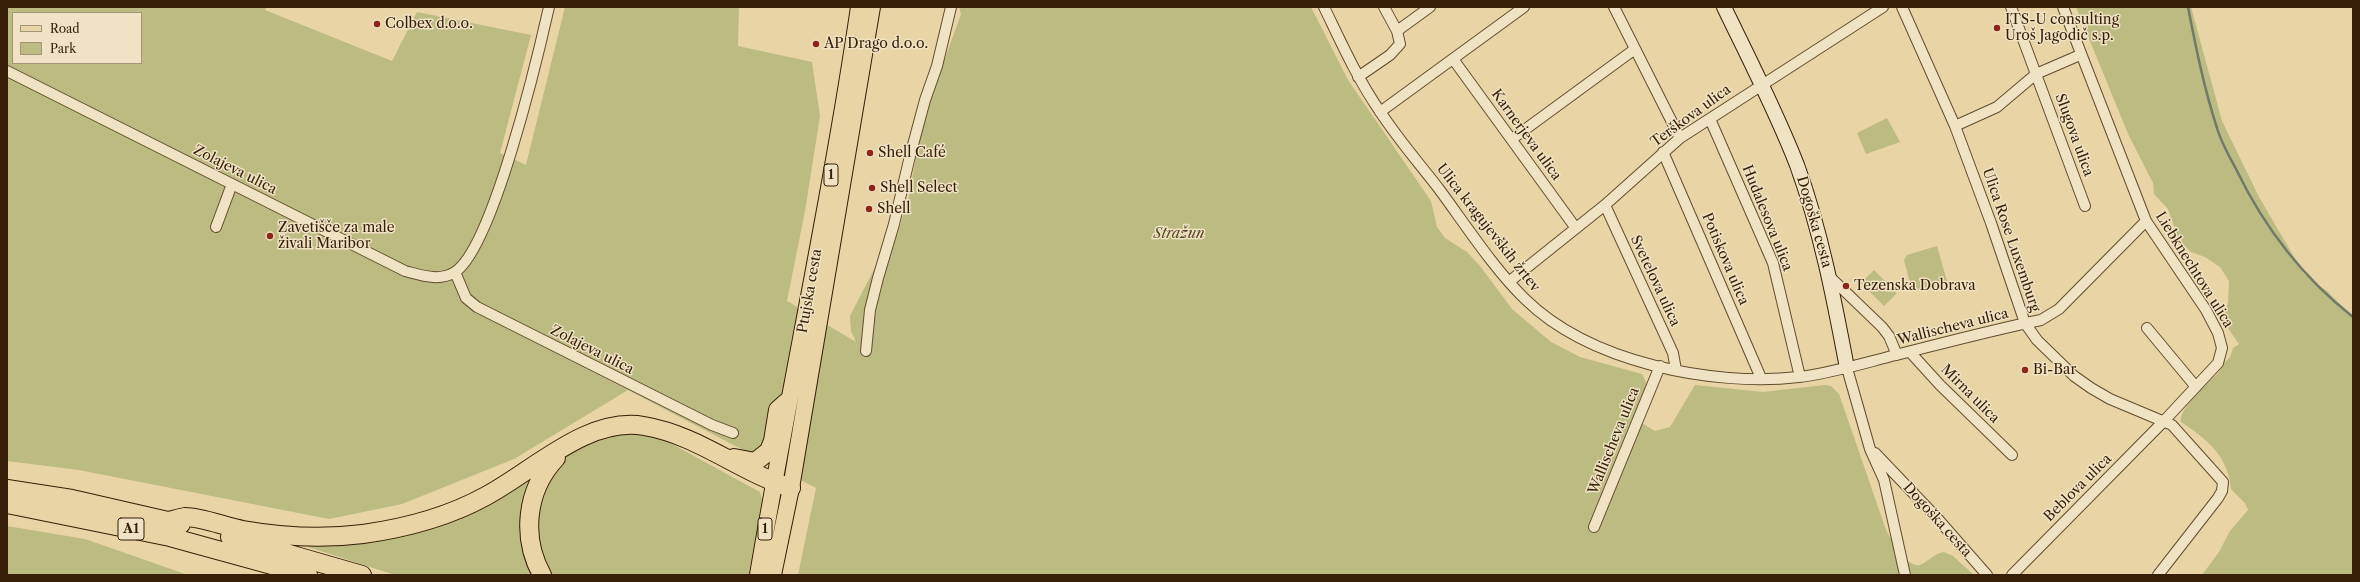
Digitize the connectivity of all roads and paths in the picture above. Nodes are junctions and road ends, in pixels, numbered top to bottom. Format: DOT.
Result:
graph roads {
  1 [pos="549,7"];
  2 [pos="858,7"];
  3 [pos="872,7"];
  4 [pos="951,7"];
  5 [pos="1324,7"];
  6 [pos="1384,7"];
  7 [pos="1430,7"];
  8 [pos="1524,7"];
  9 [pos="1614,7"];
  10 [pos="1724,7"];
  11 [pos="1883,7"];
  12 [pos="1902,7"];
  13 [pos="2011,7"];
  14 [pos="2063,7"];
  15 [pos="1397,31"];
  16 [pos="1635,49"];
  17 [pos="2080,55"];
  18 [pos="1453,60"];
  19 [pos="7,71"];
  20 [pos="2036,74"];
  21 [pos="1358,77"];
  22 [pos="1761,84"];
  23 [pos="1380,112"];
  24 [pos="1710,119"];
  25 [pos="1955,126"];
  26 [pos="1680,138"];
  27 [pos="1512,139"];
  28 [pos="1663,152"];
  29 [pos="232,184"];
  30 [pos="1605,205"];
  31 [pos="2085,206"];
  32 [pos="2146,221"];
  33 [pos="216,227"];
  34 [pos="1575,227"];
  35 [pos="455,272"];
  36 [pos="1829,276"];
  37 [pos="1510,281"];
  38 [pos="2025,323"];
  39 [pos="2147,328"];
  40 [pos="866,351"];
  41 [pos="1910,352"];
  42 [pos="1897,355"];
  43 [pos="1660,366"];
  44 [pos="1847,368"];
  45 [pos="1676,370"];
  46 [pos="1800,376"];
  47 [pos="1761,378"];
  48 [pos="2196,387"];
  49 [pos="787,402"];
  50 [pos="2164,421"];
  51 [pos="733,433"];
  52 [pos="566,447"];
  53 [pos="1870,449"];
  54 [pos="718,454"];
  55 [pos="2012,455"];
  56 [pos="773,483"];
  57 [pos="791,488"];
  58 [pos="7,489"];
  59 [pos="7,504"];
  60 [pos="168,521"];
  61 [pos="1594,527"];
  62 [pos="254,559"];
  63 [pos="280,575"];
  64 [pos="308,575"];
  65 [pos="362,575"];
  66 [pos="542,575"];
  67 [pos="758,575"];
  68 [pos="773,575"];
  69 [pos="1905,575"];
  70 [pos="1987,575"];
  71 [pos="2012,575"];
  72 [pos="2158,575"];
  1 -- 35 [label="street"];
  2 -- 49 [label="main road, Ptujska cesta / 1"];
  3 -- 57 [label="main road, Ptujska cesta / 1"];
  4 -- 40 [label="street"];
  5 -- 21 [label="street, Ulica kragujevških žrtev"];
  6 -- 15 [label="street"];
  7 -- 15 [label="street"];
  8 -- 18 [label="street"];
  9 -- 16 [label="street"];
  10 -- 22 [label="street, Dogoška cesta"];
  11 -- 22 [label="street, Terškova ulica"];
  12 -- 25 [label="street, Ulica Rose Luxemburg"];
  13 -- 20 [label="street, Slugova ulica"];
  14 -- 17 [label="street, Liebknechtova ulica"];
  15 -- 21 [label="street"];
  16 -- 26 [label="street"];
  16 -- 27 [label="street"];
  17 -- 20 [label="street"];
  17 -- 32 [label="street, Liebknechtova ulica"];
  18 -- 23 [label="street"];
  18 -- 27 [label="street, Karnerjeva ulica"];
  19 -- 29 [label="street, Zolajeva ulica"];
  20 -- 25 [label="street"];
  20 -- 31 [label="street, Slugova ulica"];
  21 -- 23 [label="street, Ulica kragujevških žrtev"];
  22 -- 24 [label="street, Terškova ulica"];
  22 -- 36 [label="street, Dogoška cesta"];
  23 -- 37 [label="street, Ulica kragujevških žrtev"];
  24 -- 26 [label="street, Terškova ulica"];
  24 -- 46 [label="street, Hudalesova ulica"];
  25 -- 38 [label="street, Ulica Rose Luxemburg"];
  26 -- 28 [label="street, Terškova ulica"];
  27 -- 34 [label="street, Karnerjeva ulica"];
  28 -- 30 [label="street, Terškova ulica"];
  28 -- 47 [label="street, Potiskova ulica"];
  29 -- 33 [label="street"];
  29 -- 35 [label="street, Zolajeva ulica"];
  30 -- 34 [label="street, Terškova ulica"];
  30 -- 45 [label="street, Svetelova ulica"];
  32 -- 38 [label="street, Wallischeva ulica"];
  32 -- 48 [label="street, Liebknechtova ulica"];
  34 -- 37 [label="street, Terškova ulica"];
  35 -- 51 [label="street, Zolajeva ulica"];
  36 -- 42 [label="street"];
  36 -- 44 [label="street, Dogoška cesta"];
  37 -- 43 [label="street, Ulica kragujevških žrtev"];
  38 -- 41 [label="street, Wallischeva ulica"];
  38 -- 50 [label="street, Ulica Rose Luxemburg"];
  39 -- 48 [label="street"];
  41 -- 42 [label="street, Wallischeva ulica"];
  41 -- 55 [label="street, Mirna ulica"];
  42 -- 44 [label="street, Wallischeva ulica"];
  43 -- 45 [label="street, Ulica kragujevških žrtev"];
  43 -- 61 [label="street, Wallischeva ulica"];
  44 -- 46 [label="street, Ulica kragujevških žrtev"];
  44 -- 53 [label="street, Dogoška cesta"];
  45 -- 47 [label="street, Ulica kragujevških žrtev"];
  46 -- 47 [label="street, Ulica kragujevških žrtev"];
  48 -- 50 [label="street, Liebknechtova ulica"];
  49 -- 54 [label="highway"];
  49 -- 56 [label="main road, Ptujska cesta / 1"];
  50 -- 71 [label="street, Beblova ulica"];
  50 -- 72 [label="street"];
  52 -- 54 [label="highway"];
  52 -- 60 [label="highway"];
  52 -- 66 [label="highway"];
  53 -- 69 [label="street, Dogoška cesta"];
  53 -- 70 [label="street, Dogoška cesta"];
  54 -- 56 [label="highway"];
  56 -- 57 [label="highway"];
  56 -- 67 [label="main road, Ptujska cesta / 1"];
  57 -- 68 [label="main road, Ptujska cesta / 1"];
  58 -- 60 [label="highway, A1"];
  59 -- 62 [label="highway, A1"];
  60 -- 65 [label="highway, A1"];
  62 -- 63 [label="highway"];
  62 -- 64 [label="highway, A1"];
}
